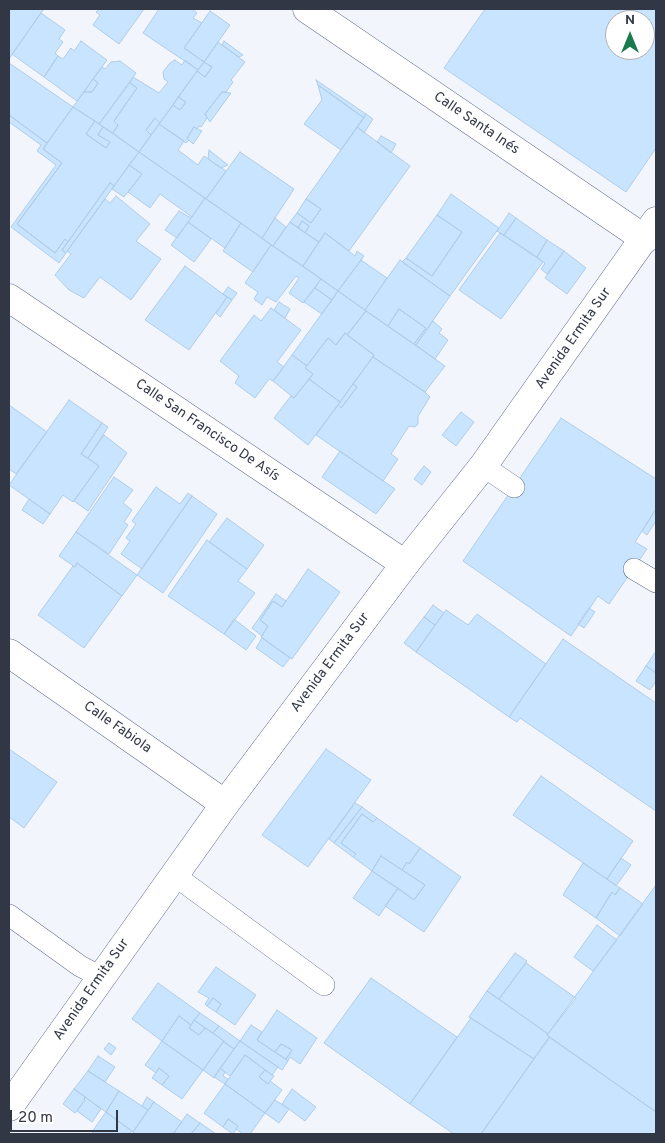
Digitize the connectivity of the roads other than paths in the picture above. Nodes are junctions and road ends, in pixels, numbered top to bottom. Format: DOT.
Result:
graph roads {
  1 [pos="307,9"];
  2 [pos="650,230"];
  3 [pos="9,298"];
  4 [pos="483,466"];
  5 [pos="514,487"];
  6 [pos="405,564"];
  7 [pos="634,569"];
  8 [pos="656,582"];
  9 [pos="9,653"];
  10 [pos="225,804"];
  11 [pos="174,875"];
  12 [pos="9,915"];
  13 [pos="101,977"];
  14 [pos="324,985"];
  15 [pos="9,1107"];
  1 -- 2 [label="street, Calle Santa Inés"];
  2 -- 4 [label="street, Avenida Ermita Sur"];
  3 -- 6 [label="street, Calle San Francisco De Asís"];
  4 -- 5 [label="lane"];
  4 -- 6 [label="street, Avenida Ermita Sur"];
  6 -- 10 [label="street, Avenida Ermita Sur"];
  7 -- 8 [label="lane"];
  9 -- 10 [label="street, Calle Fabiola"];
  10 -- 11 [label="street, Avenida Ermita Sur"];
  11 -- 13 [label="street, Avenida Ermita Sur"];
  11 -- 14 [label="lane"];
  12 -- 13 [label="lane"];
  13 -- 15 [label="street, Avenida Ermita Sur"];
}
